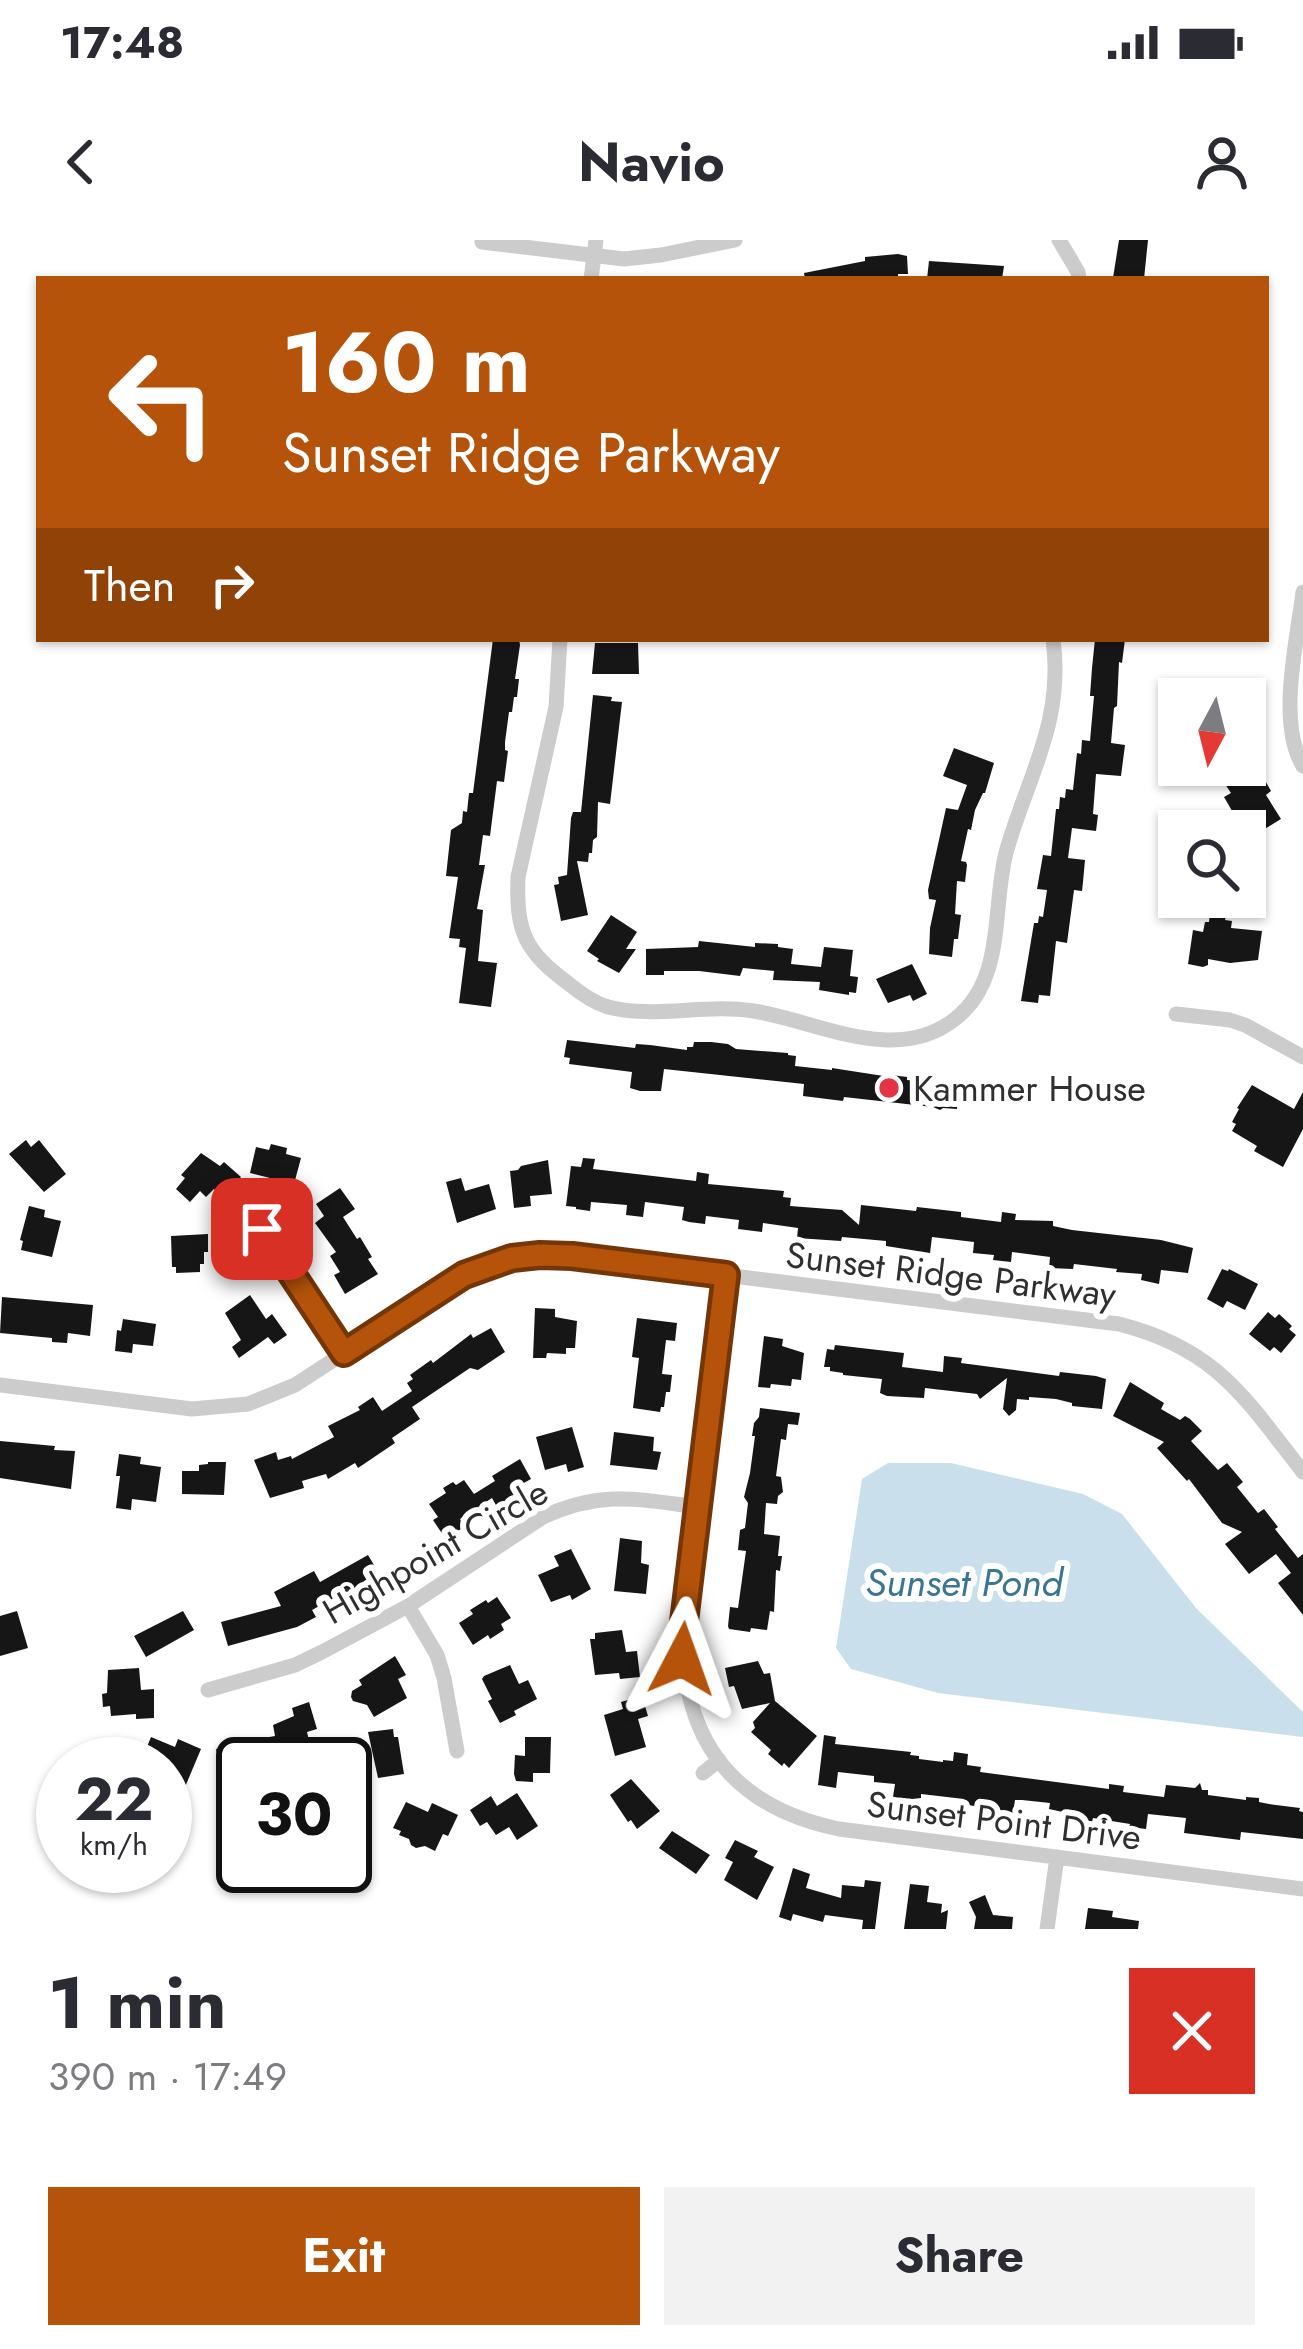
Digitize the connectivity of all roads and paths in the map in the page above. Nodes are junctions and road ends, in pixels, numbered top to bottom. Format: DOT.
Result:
graph roads {
  1 [pos="735,240"];
  2 [pos="1059,240"];
  3 [pos="482,242"];
  4 [pos="595,248"];
  5 [pos="1079,276"];
  6 [pos="1303,592"];
  7 [pos="560,642"];
  8 [pos="1054,642"];
  9 [pos="1303,766"];
  10 [pos="1176,1014"];
  11 [pos="1303,1058"];
  12 [pos="262,1229"];
  13 [pos="726,1275"];
  14 [pos="344,1353"];
  15 [pos="0,1385"];
  16 [pos="1303,1472"];
  17 [pos="698,1507"];
  18 [pos="408,1606"];
  19 [pos="208,1690"];
  20 [pos="457,1751"];
  21 [pos="719,1760"];
  22 [pos="703,1773"];
  23 [pos="1057,1857"];
  24 [pos="1303,1889"];
  25 [pos="1047,1929"];
  1 -- 4 [label="street"];
  2 -- 5 [label="street"];
  3 -- 4 [label="street"];
  6 -- 9 [label="street"];
  7 -- 8 [label="street"];
  10 -- 11 [label="street"];
  12 -- 14 [label="street"];
  13 -- 14 [label="street, Sunset Ridge Parkway"];
  13 -- 16 [label="street, Sunset Ridge Parkway"];
  13 -- 17 [label="street, Sunset Point Drive"];
  14 -- 15 [label="street, Sunset Ridge Parkway"];
  17 -- 18 [label="street, Highpoint Circle"];
  17 -- 21 [label="street, Sunset Point Drive"];
  18 -- 19 [label="street, Highpoint Circle"];
  18 -- 20 [label="street"];
  21 -- 22 [label="street"];
  21 -- 23 [label="street, Sunset Point Drive"];
  23 -- 24 [label="street, Sunset Point Drive"];
  23 -- 25 [label="street"];
}
